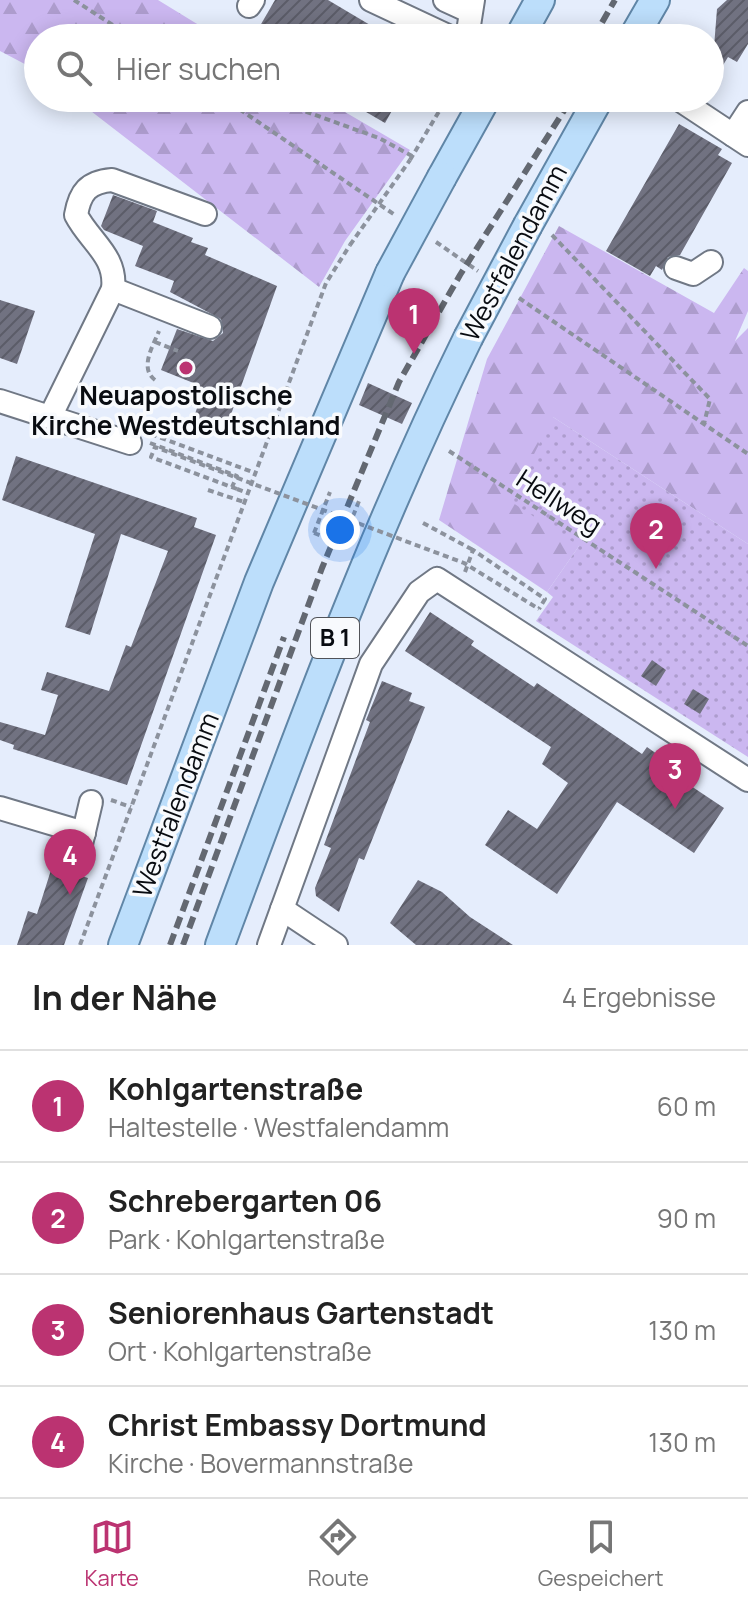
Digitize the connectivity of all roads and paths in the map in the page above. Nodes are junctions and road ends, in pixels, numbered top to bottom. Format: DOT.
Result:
graph roads {
  1 [pos="74,0"];
  2 [pos="371,0"];
  3 [pos="445,0"];
  4 [pos="540,0"];
  5 [pos="655,0"];
  6 [pos="471,5"];
  7 [pos="111,24"];
  8 [pos="422,24"];
  9 [pos="527,24"];
  10 [pos="641,24"];
  11 [pos="244,112"];
  12 [pos="307,112"];
  13 [pos="439,112"];
  14 [pos="478,112"];
  15 [pos="592,112"];
  16 [pos="698,112"];
  17 [pos="748,112"];
  18 [pos="740,140"];
  19 [pos="411,158"];
  20 [pos="205,214"];
  21 [pos="396,216"];
  22 [pos="538,228"];
  23 [pos="434,241"];
  24 [pos="711,262"];
  25 [pos="676,268"];
  26 [pos="483,274"];
  27 [pos="113,289"];
  28 [pos="508,291"];
  29 [pos="210,327"];
  30 [pos="158,333"];
  31 [pos="155,342"];
  32 [pos="178,351"];
  33 [pos="155,380"];
  34 [pos="0,401"];
  35 [pos="50,417"];
  36 [pos="704,424"];
  37 [pos="151,434"];
  38 [pos="130,443"];
  39 [pos="159,446"];
  40 [pos="449,451"];
  41 [pos="748,454"];
  42 [pos="255,473"];
  43 [pos="235,488"];
  44 [pos="208,490"];
  45 [pos="330,492"];
  46 [pos="248,493"];
  47 [pos="359,501"];
  48 [pos="244,502"];
  49 [pos="340,517"];
  50 [pos="423,523"];
  51 [pos="331,540"];
  52 [pos="473,550"];
  53 [pos="457,592"];
  54 [pos="748,646"];
  55 [pos="748,780"];
  56 [pos="91,802"];
  57 [pos="0,808"];
  58 [pos="84,833"];
  59 [pos="78,857"];
  60 [pos="282,909"];
  61 [pos="80,945"];
  62 [pos="123,945"];
  63 [pos="220,945"];
  64 [pos="269,945"];
  65 [pos="336,945"];
  1 -- 7 [label="path"];
  2 -- 8 [label="street"];
  3 -- 6 [label="street"];
  4 -- 9 [label="main road"];
  5 -- 10 [label="main road"];
  11 -- 21 [label="path"];
  12 -- 19 [label="path"];
  13 -- 19 [label="path"];
  14 -- 62 [label="main road, Westfalendamm, bridge"];
  15 -- 22 [label="main road, Westfalendamm / B 1"];
  16 -- 18 [label="street"];
  17 -- 18 [label="street"];
  19 -- 42 [label="path, bridge"];
  20 -- 27 [label="street"];
  22 -- 36 [label="path"];
  22 -- 63 [label="main road, Westfalendamm / B 1, bridge"];
  23 -- 26 [label="path"];
  24 -- 25 [label="street"];
  27 -- 29 [label="street"];
  27 -- 35 [label="street"];
  28 -- 36 [label="path"];
  30 -- 31 [label="path"];
  31 -- 32 [label="path"];
  31 -- 33 [label="path"];
  34 -- 35 [label="street"];
  35 -- 38 [label="street"];
  36 -- 41 [label="path"];
  37 -- 42 [label="path"];
  39 -- 43 [label="path"];
  40 -- 54 [label="path, Hellweg"];
  42 -- 46 [label="path"];
  43 -- 46 [label="path"];
  43 -- 49 [label="path, bridge"];
  44 -- 48 [label="path"];
  45 -- 51 [label="path, bridge"];
  46 -- 48 [label="path"];
  47 -- 51 [label="path, bridge"];
  48 -- 61 [label="path"];
  49 -- 51 [label="path"];
  49 -- 52 [label="path, bridge"];
  50 -- 52 [label="path"];
  52 -- 53 [label="path"];
  53 -- 55 [label="street"];
  53 -- 60 [label="street"];
  56 -- 58 [label="street"];
  57 -- 58 [label="street"];
  58 -- 59 [label="street"];
  60 -- 64 [label="street"];
  60 -- 65 [label="street"];
}
